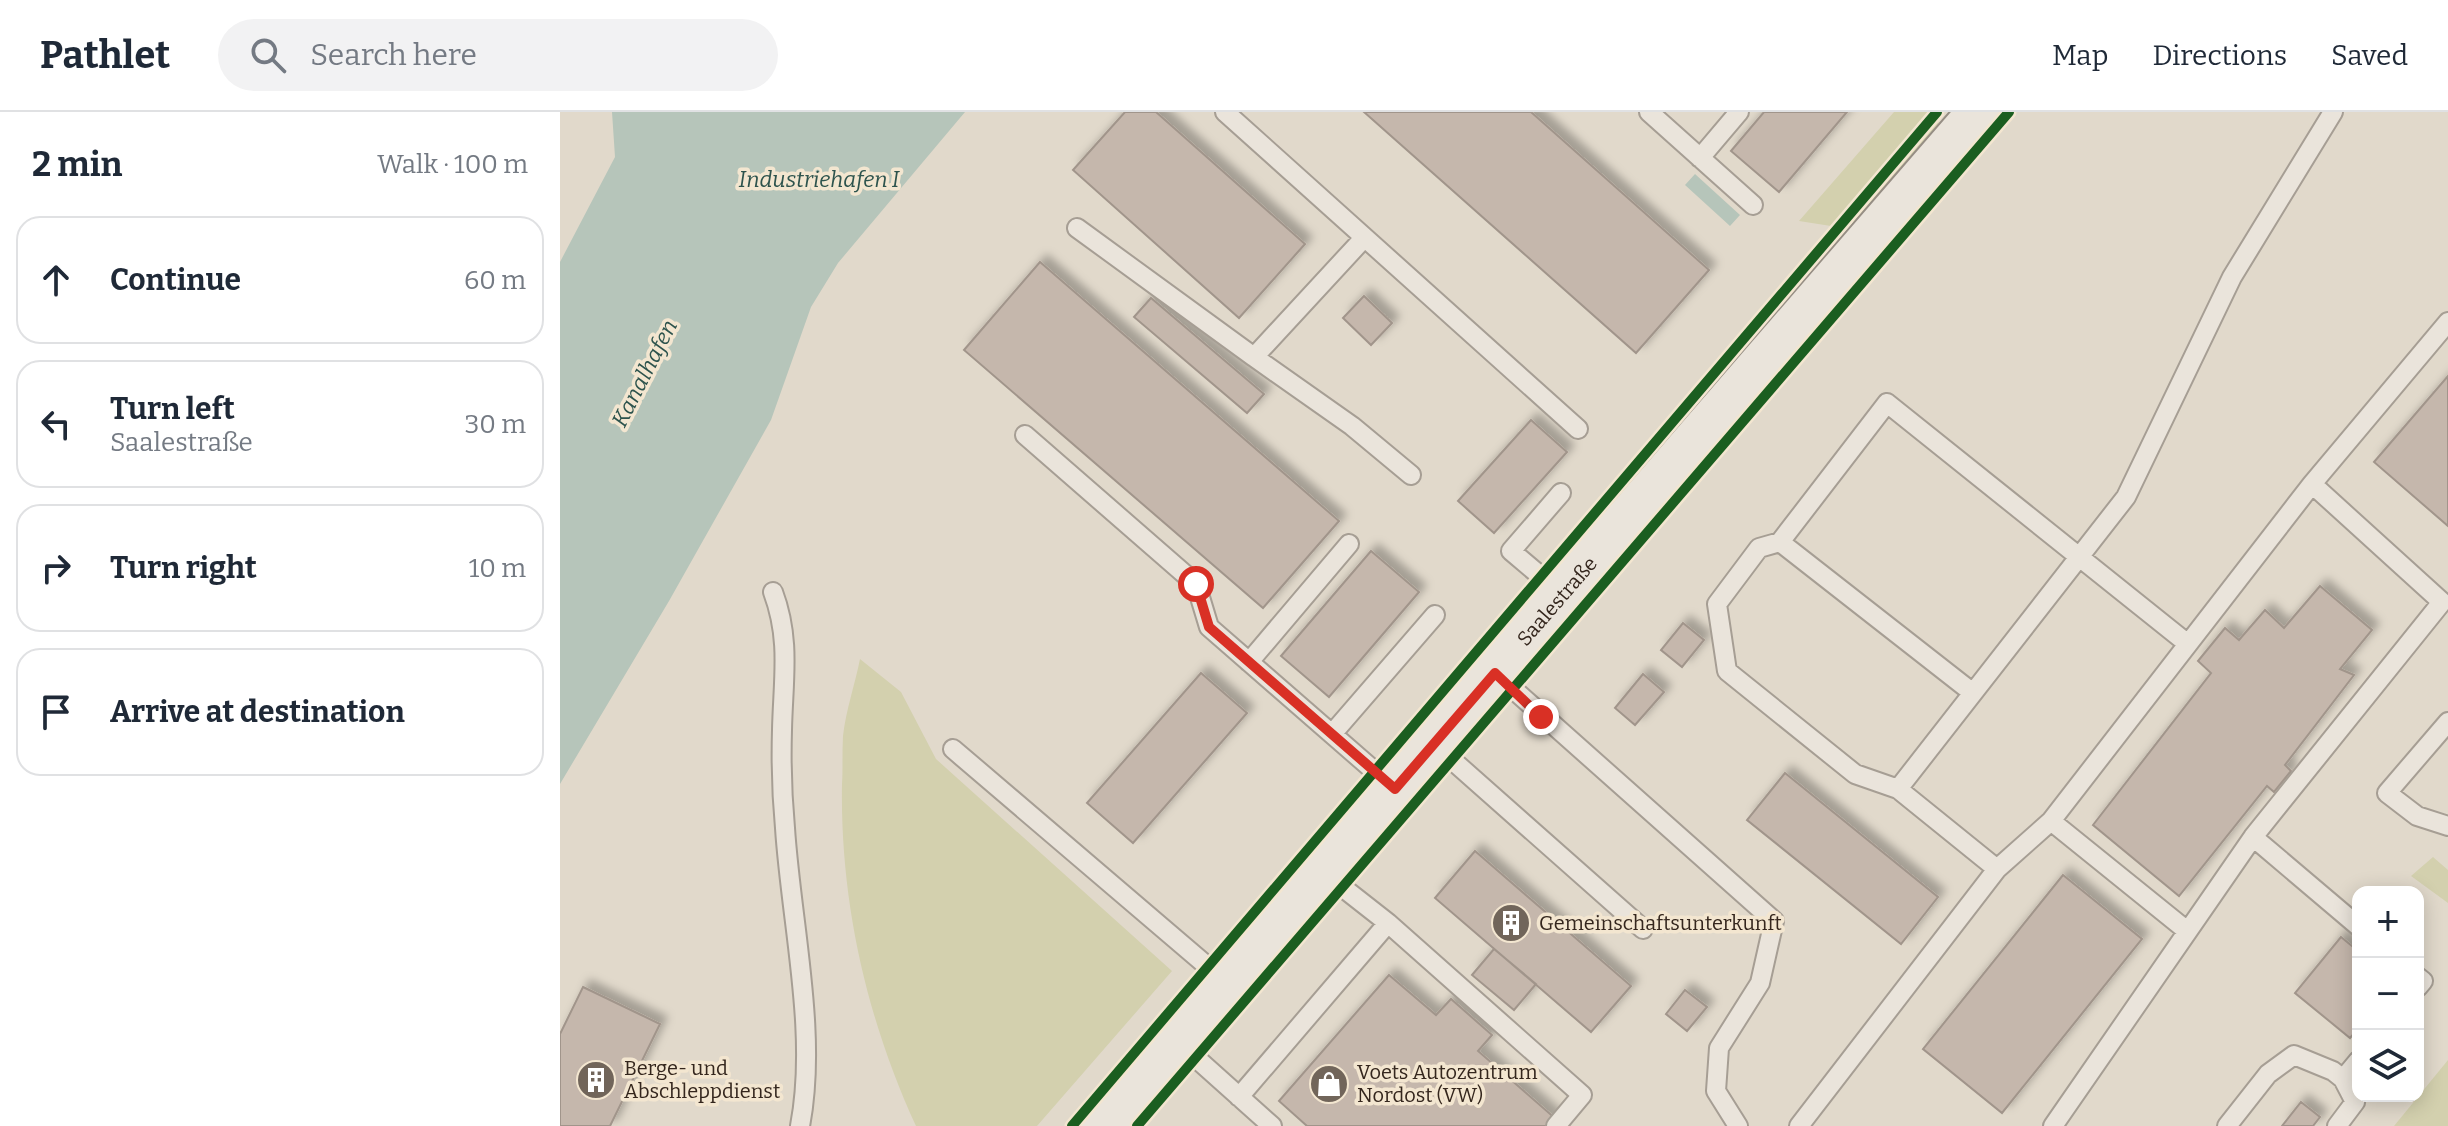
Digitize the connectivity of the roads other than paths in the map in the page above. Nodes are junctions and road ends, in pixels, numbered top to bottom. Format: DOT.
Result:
graph roads {
  1 [pos="1225,112"];
  2 [pos="1649,112"];
  3 [pos="1739,112"];
  4 [pos="1980,112"];
  5 [pos="2333,112"];
  6 [pos="1700,158"];
  7 [pos="1753,205"];
  8 [pos="1077,228"];
  9 [pos="1364,238"];
  10 [pos="2448,322"];
  11 [pos="1254,357"];
  12 [pos="1578,429"];
  13 [pos="1025,435"];
  14 [pos="1411,475"];
  15 [pos="2312,484"];
  16 [pos="1561,493"];
  17 [pos="1780,542"];
  18 [pos="1349,544"];
  19 [pos="2081,556"];
  20 [pos="773,592"];
  21 [pos="1563,595"];
  22 [pos="1435,615"];
  23 [pos="2188,644"];
  24 [pos="1249,662"];
  25 [pos="1495,673"];
  26 [pos="1973,693"];
  27 [pos="2448,722"];
  28 [pos="1332,734"];
  29 [pos="1434,744"];
  30 [pos="953,749"];
  31 [pos="1395,789"];
  32 [pos="1898,789"];
  33 [pos="2051,821"];
  34 [pos="2448,826"];
  35 [pos="2253,837"];
  36 [pos="1997,869"];
  37 [pos="1323,872"];
  38 [pos="2352,921"];
  39 [pos="1388,923"];
  40 [pos="1643,929"];
  41 [pos="2186,930"];
  42 [pos="1227,983"];
  43 [pos="1177,1041"];
  44 [pos="2352,1068"];
  45 [pos="2343,1079"];
  46 [pos="1239,1097"];
  47 [pos="800,1126"];
  48 [pos="1103,1126"];
  49 [pos="1272,1126"];
  50 [pos="1556,1126"];
  51 [pos="1738,1126"];
  52 [pos="1799,1126"];
  53 [pos="2053,1126"];
  54 [pos="2227,1126"];
  55 [pos="2337,1126"];
  1 -- 9 [label="lane"];
  2 -- 6 [label="lane"];
  3 -- 6 [label="lane"];
  4 -- 21 [label="main road, Saalestraße"];
  5 -- 19 [label="lane"];
  6 -- 7 [label="lane"];
  8 -- 11 [label="lane"];
  9 -- 11 [label="lane"];
  9 -- 12 [label="lane"];
  10 -- 15 [label="lane"];
  11 -- 14 [label="lane"];
  13 -- 24 [label="lane"];
  15 -- 23 [label="lane"];
  15 -- 35 [label="lane"];
  16 -- 21 [label="lane"];
  17 -- 19 [label="lane"];
  17 -- 26 [label="lane"];
  17 -- 32 [label="lane"];
  18 -- 24 [label="lane"];
  19 -- 23 [label="lane"];
  19 -- 26 [label="lane"];
  20 -- 47 [label="lane"];
  21 -- 25 [label="main road, Saalestraße"];
  22 -- 28 [label="lane"];
  23 -- 33 [label="lane"];
  24 -- 28 [label="lane"];
  25 -- 29 [label="main road, Saalestraße"];
  25 -- 51 [label="lane"];
  26 -- 32 [label="lane"];
  27 -- 34 [label="lane"];
  28 -- 31 [label="lane"];
  29 -- 31 [label="main road, Saalestraße"];
  29 -- 40 [label="lane"];
  30 -- 42 [label="lane"];
  31 -- 37 [label="main road, Saalestraße"];
  32 -- 36 [label="lane"];
  33 -- 36 [label="lane"];
  33 -- 41 [label="lane"];
  35 -- 38 [label="lane"];
  35 -- 41 [label="lane"];
  36 -- 52 [label="lane"];
  37 -- 39 [label="lane"];
  37 -- 42 [label="main road, Saalestraße"];
  39 -- 46 [label="lane"];
  39 -- 50 [label="lane"];
  41 -- 53 [label="lane"];
  42 -- 43 [label="main road, Saalestraße"];
  43 -- 46 [label="lane"];
  43 -- 48 [label="main road, Saalestraße"];
  44 -- 45 [label="lane"];
  45 -- 54 [label="lane"];
  45 -- 55 [label="lane"];
  46 -- 49 [label="lane"];
}
